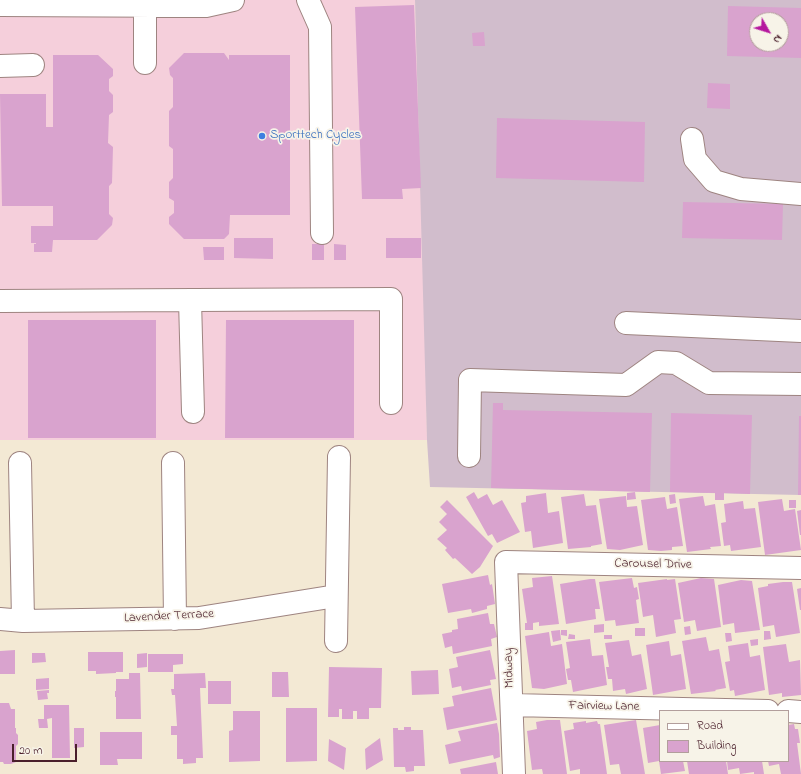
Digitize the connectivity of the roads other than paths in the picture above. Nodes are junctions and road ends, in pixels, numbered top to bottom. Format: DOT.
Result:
graph roads {
  1 [pos="233,0"];
  2 [pos="308,0"];
  3 [pos="132,4"];
  4 [pos="0,6"];
  5 [pos="145,63"];
  6 [pos="33,64"];
  7 [pos="0,66"];
  8 [pos="692,139"];
  9 [pos="801,194"];
  10 [pos="322,233"];
  11 [pos="190,300"];
  12 [pos="0,301"];
  13 [pos="626,323"];
  14 [pos="801,331"];
  15 [pos="801,384"];
  16 [pos="391,403"];
  17 [pos="193,412"];
  18 [pos="469,456"];
  19 [pos="338,457"];
  20 [pos="20,463"];
  21 [pos="173,463"];
  22 [pos="506,562"];
  23 [pos="801,568"];
  24 [pos="336,596"];
  25 [pos="0,619"];
  26 [pos="175,619"];
  27 [pos="23,621"];
  28 [pos="336,641"];
  29 [pos="512,705"];
  30 [pos="725,710"];
  31 [pos="789,712"];
  32 [pos="801,712"];
  33 [pos="514,774"];
  1 -- 3 [label="street"];
  2 -- 10 [label="street"];
  3 -- 4 [label="street"];
  3 -- 5 [label="street"];
  6 -- 7 [label="street"];
  8 -- 9 [label="street"];
  11 -- 12 [label="street"];
  11 -- 16 [label="street"];
  11 -- 17 [label="street"];
  13 -- 14 [label="street"];
  15 -- 18 [label="street"];
  19 -- 24 [label="street"];
  20 -- 27 [label="street"];
  21 -- 26 [label="street"];
  22 -- 23 [label="street, Carousel Drive"];
  22 -- 29 [label="street, Midway"];
  24 -- 26 [label="street, Lavender Terrace"];
  24 -- 28 [label="street"];
  25 -- 27 [label="street, Lavender Terrace"];
  26 -- 27 [label="street, Lavender Terrace"];
  29 -- 30 [label="street, Fairview Lane"];
  29 -- 33 [label="street, Midway"];
  31 -- 32 [label="street"];
}
